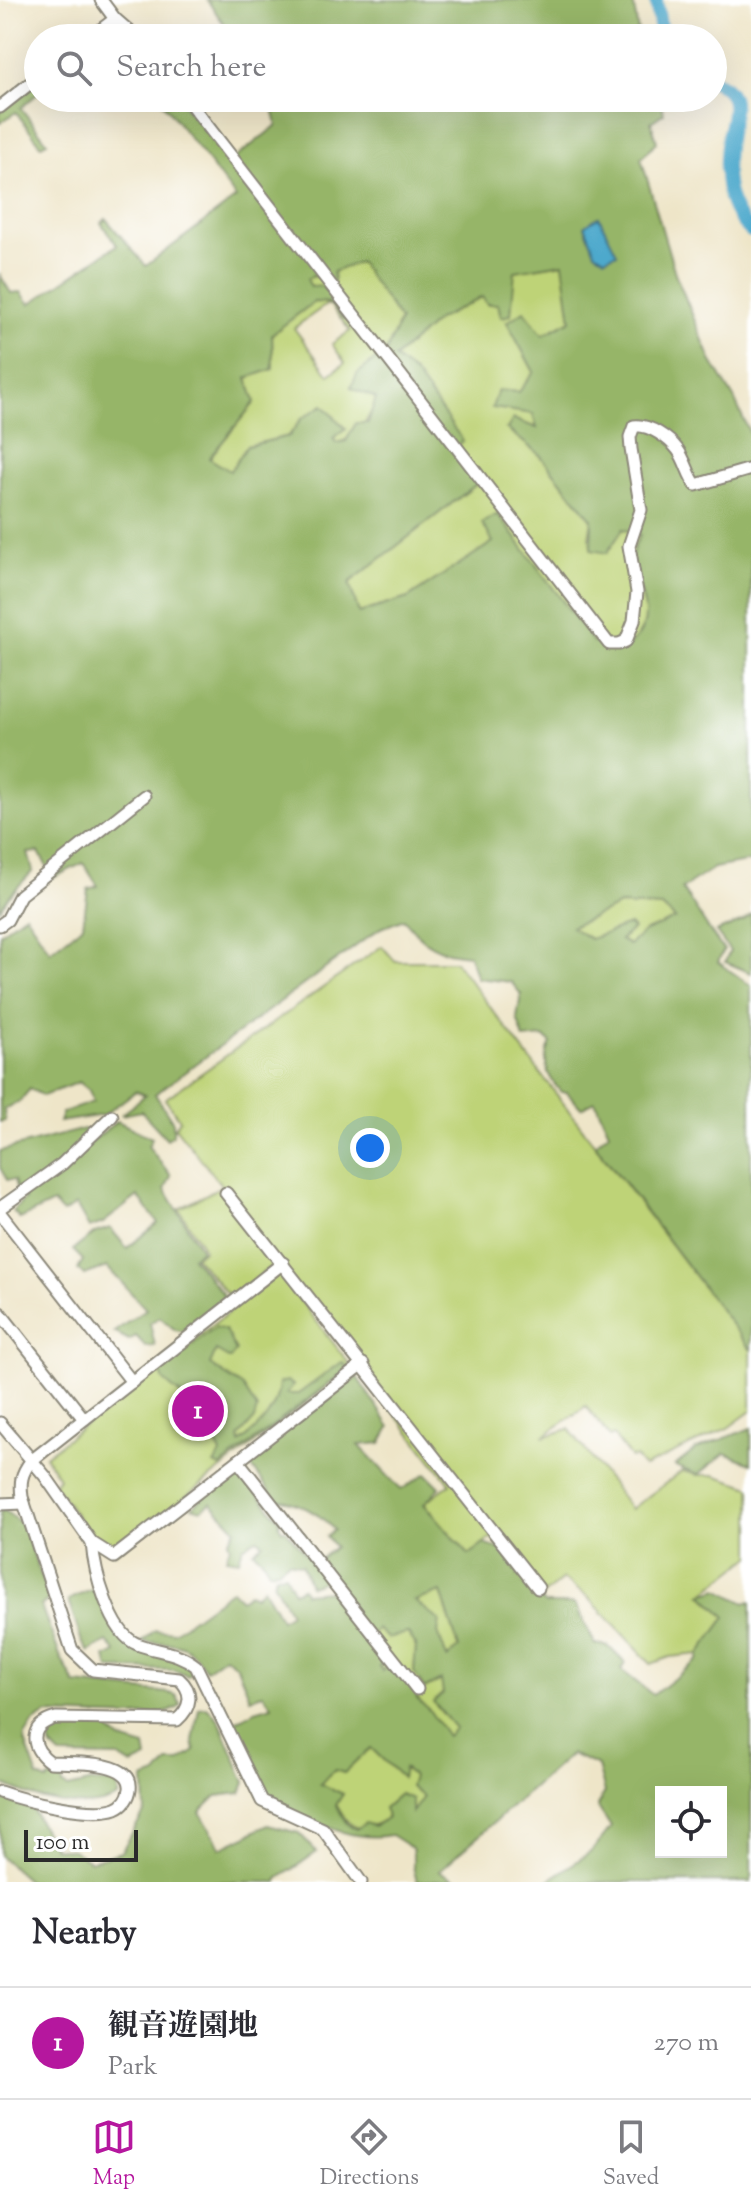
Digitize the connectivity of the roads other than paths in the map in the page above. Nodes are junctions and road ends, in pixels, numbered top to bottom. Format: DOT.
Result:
graph roads {
  1 [pos="101,0"];
  2 [pos="115,19"];
  3 [pos="108,24"];
  4 [pos="121,24"];
  5 [pos="24,88"];
  6 [pos="0,107"];
  7 [pos="197,112"];
  8 [pos="751,469"];
  9 [pos="144,796"];
  10 [pos="0,925"];
  11 [pos="112,1116"];
  12 [pos="226,1193"];
  13 [pos="0,1211"];
  14 [pos="283,1263"];
  15 [pos="0,1313"];
  16 [pos="363,1364"];
  17 [pos="132,1382"];
  18 [pos="84,1419"];
  19 [pos="0,1423"];
  20 [pos="31,1461"];
  21 [pos="238,1461"];
  22 [pos="24,1503"];
  23 [pos="0,1504"];
  24 [pos="92,1543"];
  25 [pos="538,1588"];
  26 [pos="417,1689"];
  27 [pos="211,1695"];
  28 [pos="190,1697"];
  29 [pos="0,1792"];
  30 [pos="361,1882"];
  1 -- 2 [label="street"];
  2 -- 3 [label="street"];
  2 -- 4 [label="street"];
  5 -- 6 [label="street"];
  7 -- 8 [label="street"];
  9 -- 10 [label="street"];
  11 -- 13 [label="street"];
  12 -- 14 [label="street"];
  13 -- 17 [label="street"];
  14 -- 16 [label="street"];
  14 -- 17 [label="street"];
  15 -- 18 [label="street"];
  16 -- 21 [label="street"];
  16 -- 25 [label="street"];
  17 -- 18 [label="street"];
  18 -- 20 [label="street"];
  19 -- 20 [label="street"];
  20 -- 22 [label="street"];
  20 -- 24 [label="street"];
  21 -- 24 [label="street"];
  21 -- 26 [label="street"];
  22 -- 23 [label="street"];
  22 -- 28 [label="street"];
  24 -- 27 [label="street"];
  27 -- 28 [label="street"];
  27 -- 30 [label="street"];
  28 -- 29 [label="street"];
}
